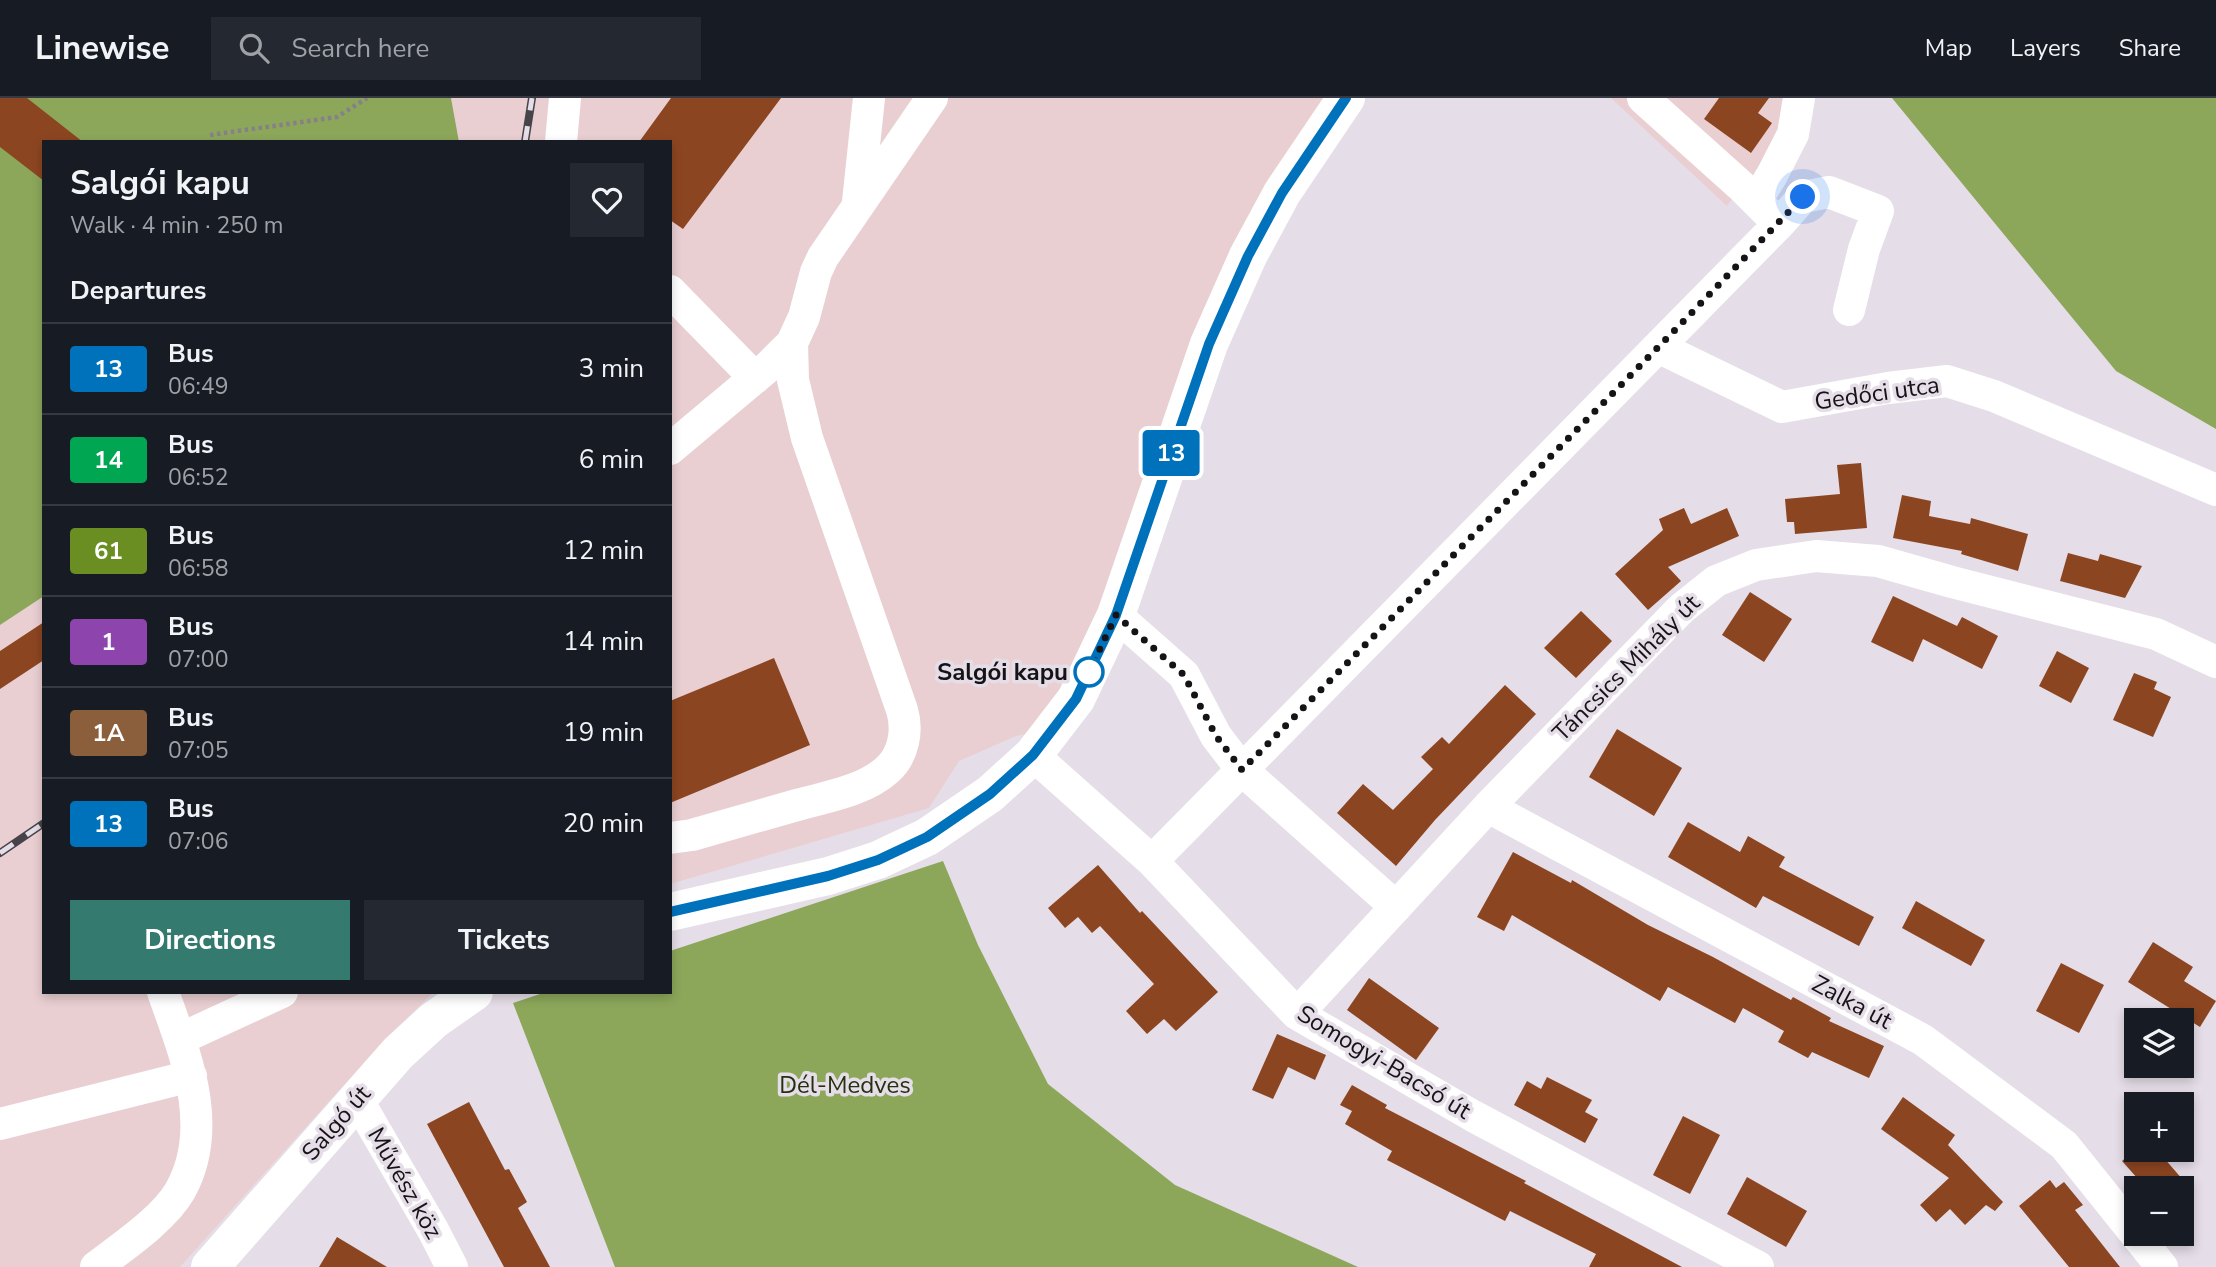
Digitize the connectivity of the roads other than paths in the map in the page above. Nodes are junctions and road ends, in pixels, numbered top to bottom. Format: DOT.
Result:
graph roads {
  1 [pos="565,98"];
  2 [pos="869,98"];
  3 [pos="932,98"];
  4 [pos="1346,98"];
  5 [pos="1643,98"];
  6 [pos="1799,98"];
  7 [pos="561,140"];
  8 [pos="1749,193"];
  9 [pos="858,206"];
  10 [pos="1779,224"];
  11 [pos="672,292"];
  12 [pos="1849,310"];
  13 [pos="792,343"];
  14 [pos="1658,347"];
  15 [pos="755,378"];
  16 [pos="672,447"];
  17 [pos="2216,490"];
  18 [pos="1116,615"];
  19 [pos="2216,662"];
  20 [pos="1033,755"];
  21 [pos="1242,770"];
  22 [pos="1488,807"];
  23 [pos="672,838"];
  24 [pos="1152,862"];
  25 [pos="1396,907"];
  26 [pos="672,912"];
  27 [pos="164,994"];
  28 [pos="278,994"];
  29 [pos="471,994"];
  30 [pos="1297,1014"];
  31 [pos="180,1039"];
  32 [pos="191,1076"];
  33 [pos="357,1099"];
  34 [pos="0,1124"];
  35 [pos="96,1267"];
  36 [pos="210,1267"];
  37 [pos="452,1267"];
  38 [pos="1758,1267"];
  39 [pos="2162,1267"];
  1 -- 7 [label="street"];
  2 -- 9 [label="street"];
  3 -- 9 [label="street"];
  4 -- 18 [label="main road"];
  5 -- 8 [label="street"];
  6 -- 8 [label="street"];
  8 -- 10 [label="street"];
  9 -- 13 [label="street"];
  10 -- 12 [label="street"];
  10 -- 14 [label="street"];
  11 -- 15 [label="street"];
  13 -- 15 [label="street"];
  13 -- 23 [label="street"];
  14 -- 17 [label="street, Gedőci utca"];
  14 -- 21 [label="street"];
  15 -- 16 [label="street"];
  18 -- 20 [label="main road"];
  18 -- 21 [label="street"];
  19 -- 22 [label="street, Táncsics Mihály út"];
  20 -- 24 [label="street, Somogyi-Bacsó út"];
  20 -- 26 [label="main road"];
  21 -- 24 [label="street"];
  21 -- 25 [label="street"];
  22 -- 25 [label="street, Táncsics Mihály út"];
  22 -- 39 [label="street, Zalka út"];
  24 -- 30 [label="street, Somogyi-Bacsó út"];
  25 -- 30 [label="street, Táncsics Mihály út"];
  27 -- 31 [label="street"];
  28 -- 31 [label="street"];
  29 -- 33 [label="main road, Salgó út"];
  30 -- 38 [label="street, Somogyi-Bacsó út"];
  31 -- 32 [label="street"];
  32 -- 34 [label="street"];
  32 -- 35 [label="street"];
  33 -- 36 [label="main road, Salgó út"];
  33 -- 37 [label="street, Művész köz"];
}
